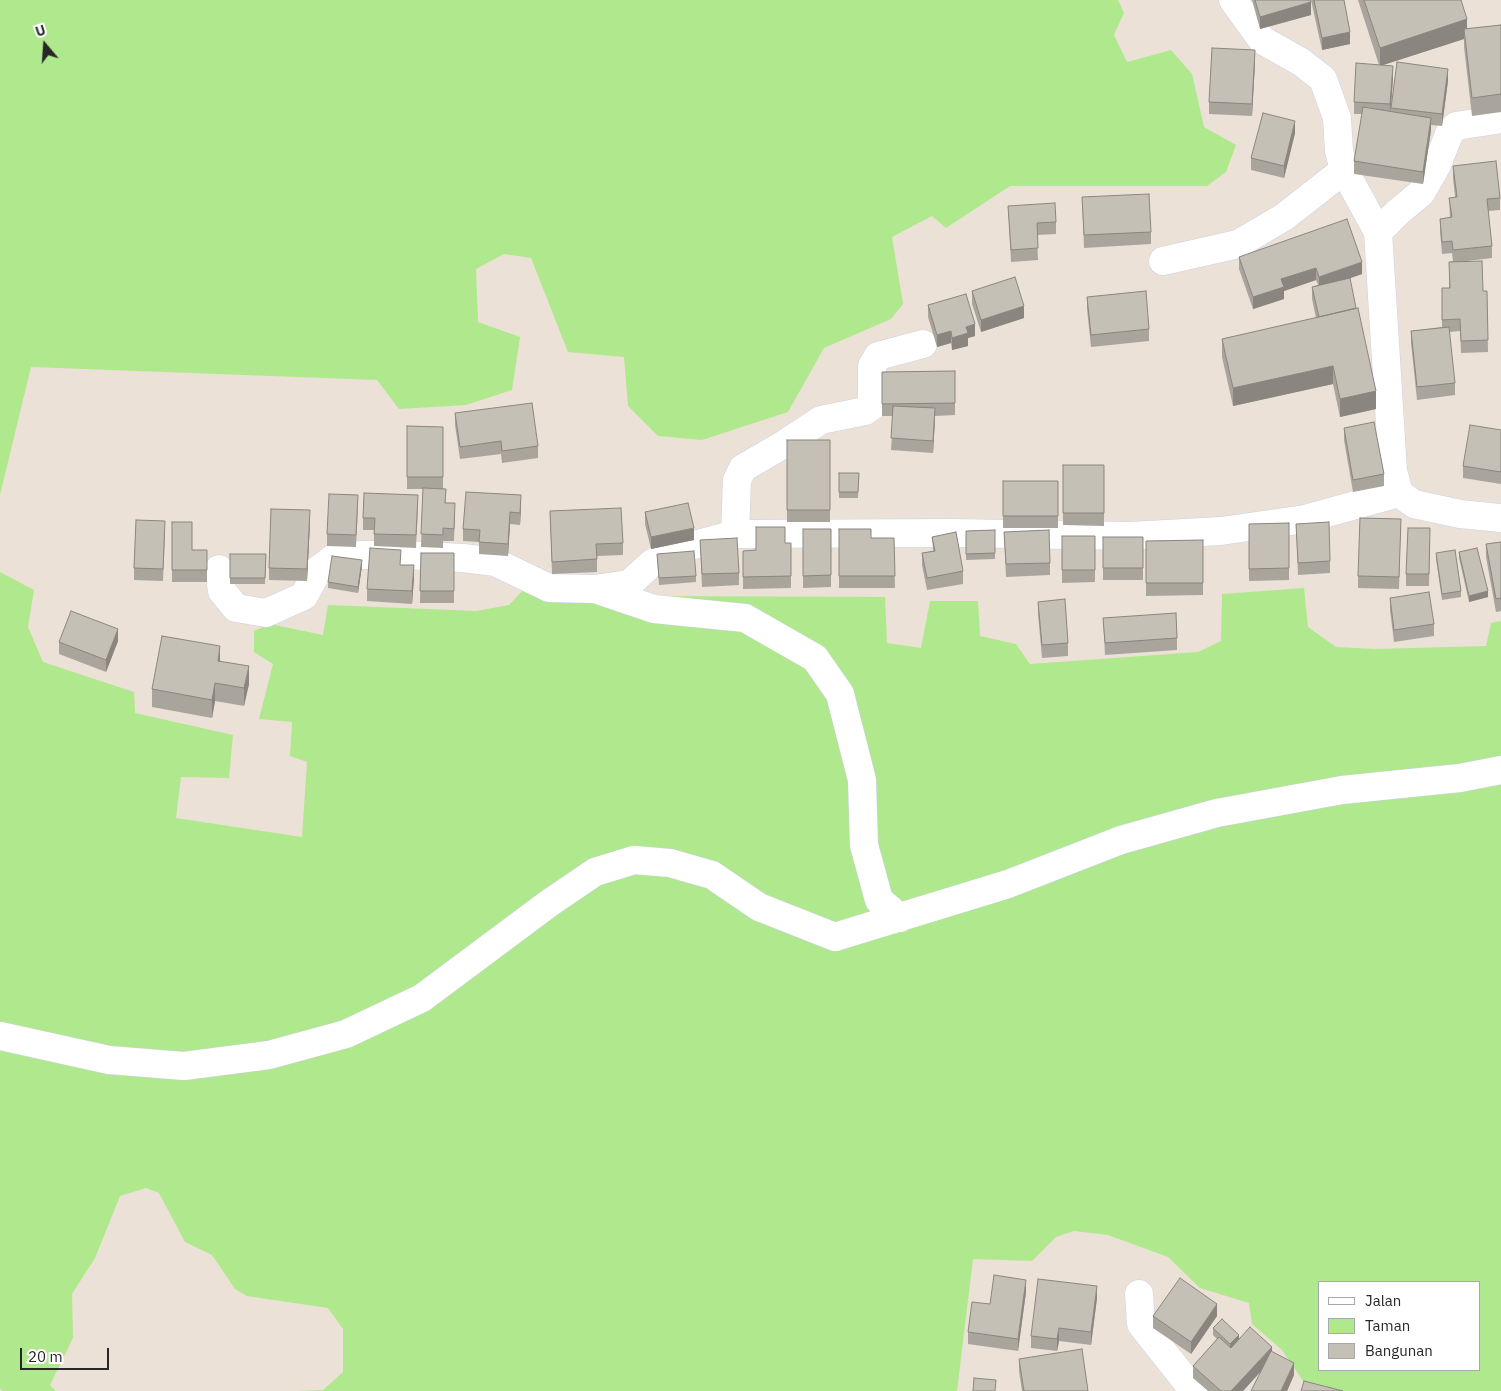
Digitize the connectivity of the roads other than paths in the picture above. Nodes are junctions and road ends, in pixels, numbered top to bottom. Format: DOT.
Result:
graph roads {
  1 [pos="1233,0"];
  2 [pos="1501,119"];
  3 [pos="1344,170"];
  4 [pos="1378,232"];
  5 [pos="1163,261"];
  6 [pos="923,344"];
  7 [pos="1399,493"];
  8 [pos="1501,518"];
  9 [pos="735,534"];
  10 [pos="219,569"];
  11 [pos="594,589"];
  12 [pos="1501,770"];
  13 [pos="900,918"];
  14 [pos="0,1036"];
  15 [pos="1139,1294"];
  16 [pos="1194,1391"];
  1 -- 3 [label="street"];
  2 -- 4 [label="street"];
  3 -- 4 [label="street"];
  3 -- 5 [label="street"];
  4 -- 7 [label="street"];
  6 -- 9 [label="street"];
  7 -- 8 [label="street"];
  7 -- 9 [label="street"];
  9 -- 11 [label="street"];
  10 -- 11 [label="street"];
  11 -- 13 [label="street"];
  12 -- 13 [label="street"];
  13 -- 14 [label="street"];
  15 -- 16 [label="street"];
}
